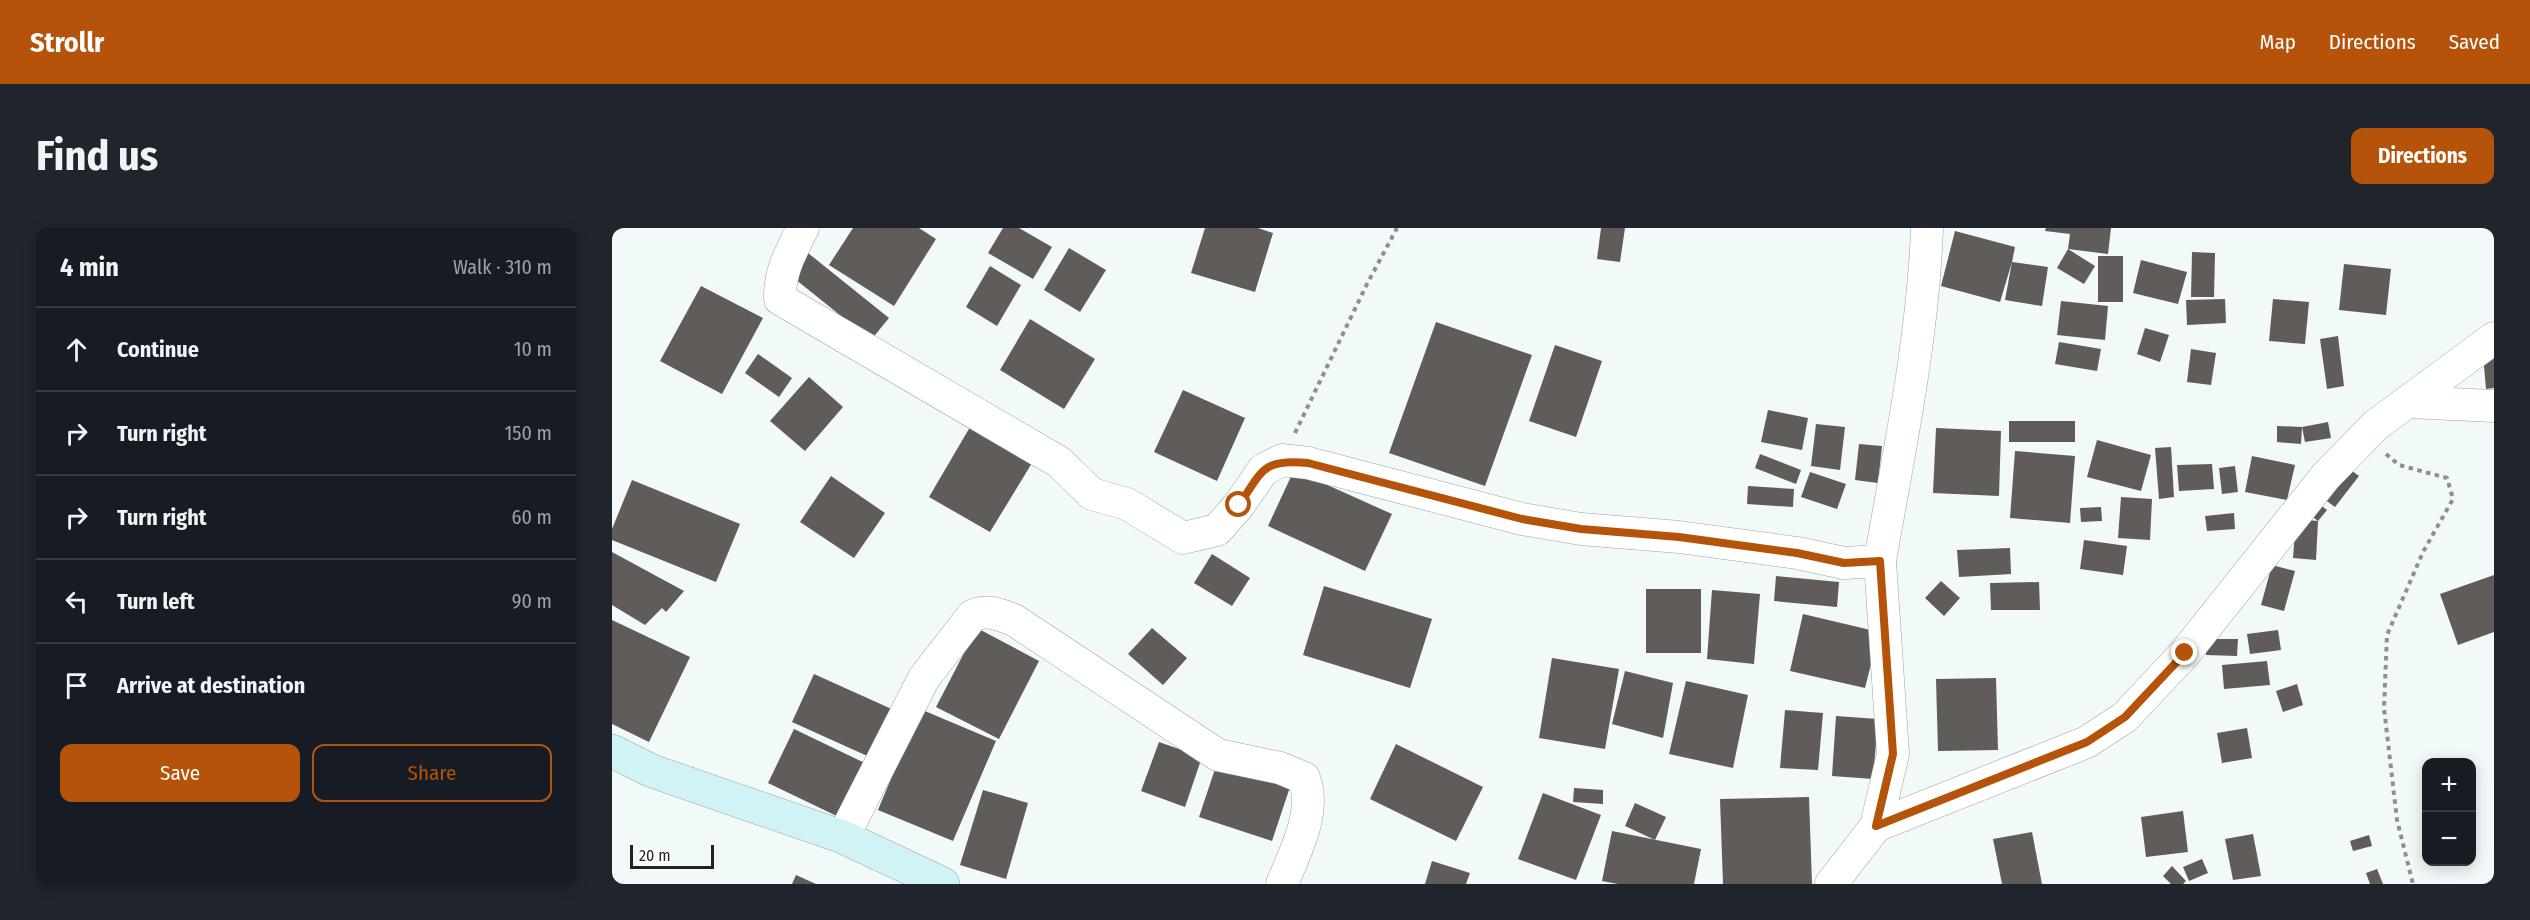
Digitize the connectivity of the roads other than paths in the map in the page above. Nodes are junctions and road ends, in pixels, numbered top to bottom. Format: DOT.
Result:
graph roads {
  1 [pos="803,228"];
  2 [pos="1927,228"];
  3 [pos="2494,338"];
  4 [pos="2409,402"];
  5 [pos="2494,406"];
  6 [pos="1880,561"];
  7 [pos="612,751"];
  8 [pos="1876,826"];
  9 [pos="843,837"];
  10 [pos="943,884"];
  11 [pos="1282,884"];
  12 [pos="1831,884"];
  1 -- 6 [label="street"];
  2 -- 6 [label="street"];
  3 -- 4 [label="street"];
  4 -- 5 [label="street"];
  4 -- 8 [label="street"];
  6 -- 8 [label="street"];
  7 -- 9 [label="main road"];
  8 -- 12 [label="street"];
  9 -- 10 [label="main road"];
  9 -- 11 [label="street"];
}
